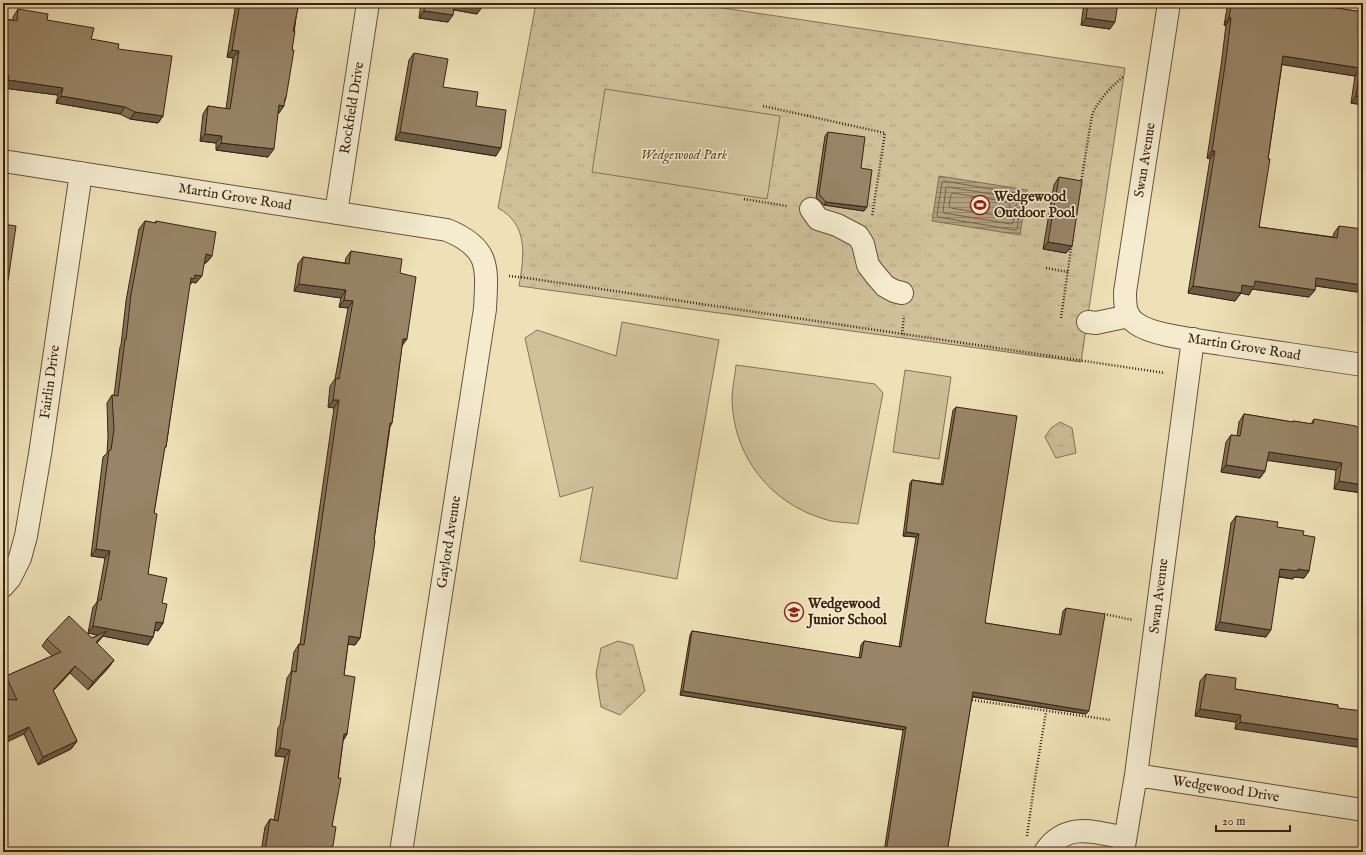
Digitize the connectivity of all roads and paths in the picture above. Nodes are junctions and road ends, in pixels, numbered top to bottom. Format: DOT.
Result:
graph roads {
  1 [pos="368,3"];
  2 [pos="1169,3"];
  3 [pos="1124,76"];
  4 [pos="763,106"];
  5 [pos="3,160"];
  6 [pos="81,173"];
  7 [pos="1081,184"];
  8 [pos="811,209"];
  9 [pos="336,213"];
  10 [pos="871,222"];
  11 [pos="1074,230"];
  12 [pos="466,239"];
  13 [pos="1046,268"];
  14 [pos="1068,272"];
  15 [pos="487,274"];
  16 [pos="902,293"];
  17 [pos="1129,316"];
  18 [pos="1061,318"];
  19 [pos="1088,322"];
  20 [pos="1193,339"];
  21 [pos="1363,365"];
  22 [pos="1188,376"];
  23 [pos="3,586"];
  24 [pos="1104,614"];
  25 [pos="1156,624"];
  26 [pos="972,700"];
  27 [pos="1046,712"];
  28 [pos="1111,720"];
  29 [pos="1136,775"];
  30 [pos="1363,810"];
  31 [pos="1027,838"];
  32 [pos="1124,845"];
  33 [pos="402,852"];
  34 [pos="1045,852"];
  1 -- 9 [label="street, Rockfield Drive"];
  2 -- 17 [label="street, Swan Avenue"];
  3 -- 7 [label="path"];
  4 -- 10 [label="path"];
  5 -- 6 [label="street, Martin Grove Road"];
  6 -- 9 [label="street, Martin Grove Road"];
  6 -- 23 [label="street, Fairlin Drive"];
  8 -- 16 [label="street"];
  9 -- 12 [label="street, Martin Grove Road"];
  11 -- 14 [label="path"];
  12 -- 15 [label="street, Gaylord Avenue"];
  13 -- 14 [label="path"];
  14 -- 18 [label="path"];
  15 -- 22 [label="path"];
  15 -- 33 [label="street, Gaylord Avenue"];
  17 -- 19 [label="street"];
  17 -- 20 [label="street, Martin Grove Road"];
  20 -- 21 [label="street, Martin Grove Road"];
  20 -- 22 [label="street, Swan Avenue"];
  22 -- 25 [label="street, Swan Avenue"];
  24 -- 25 [label="path"];
  25 -- 29 [label="street, Swan Avenue"];
  26 -- 27 [label="path"];
  27 -- 28 [label="path"];
  27 -- 31 [label="path"];
  29 -- 30 [label="street, Wedgewood Drive"];
  29 -- 32 [label="street, Swan Avenue"];
  32 -- 34 [label="street"];
}
